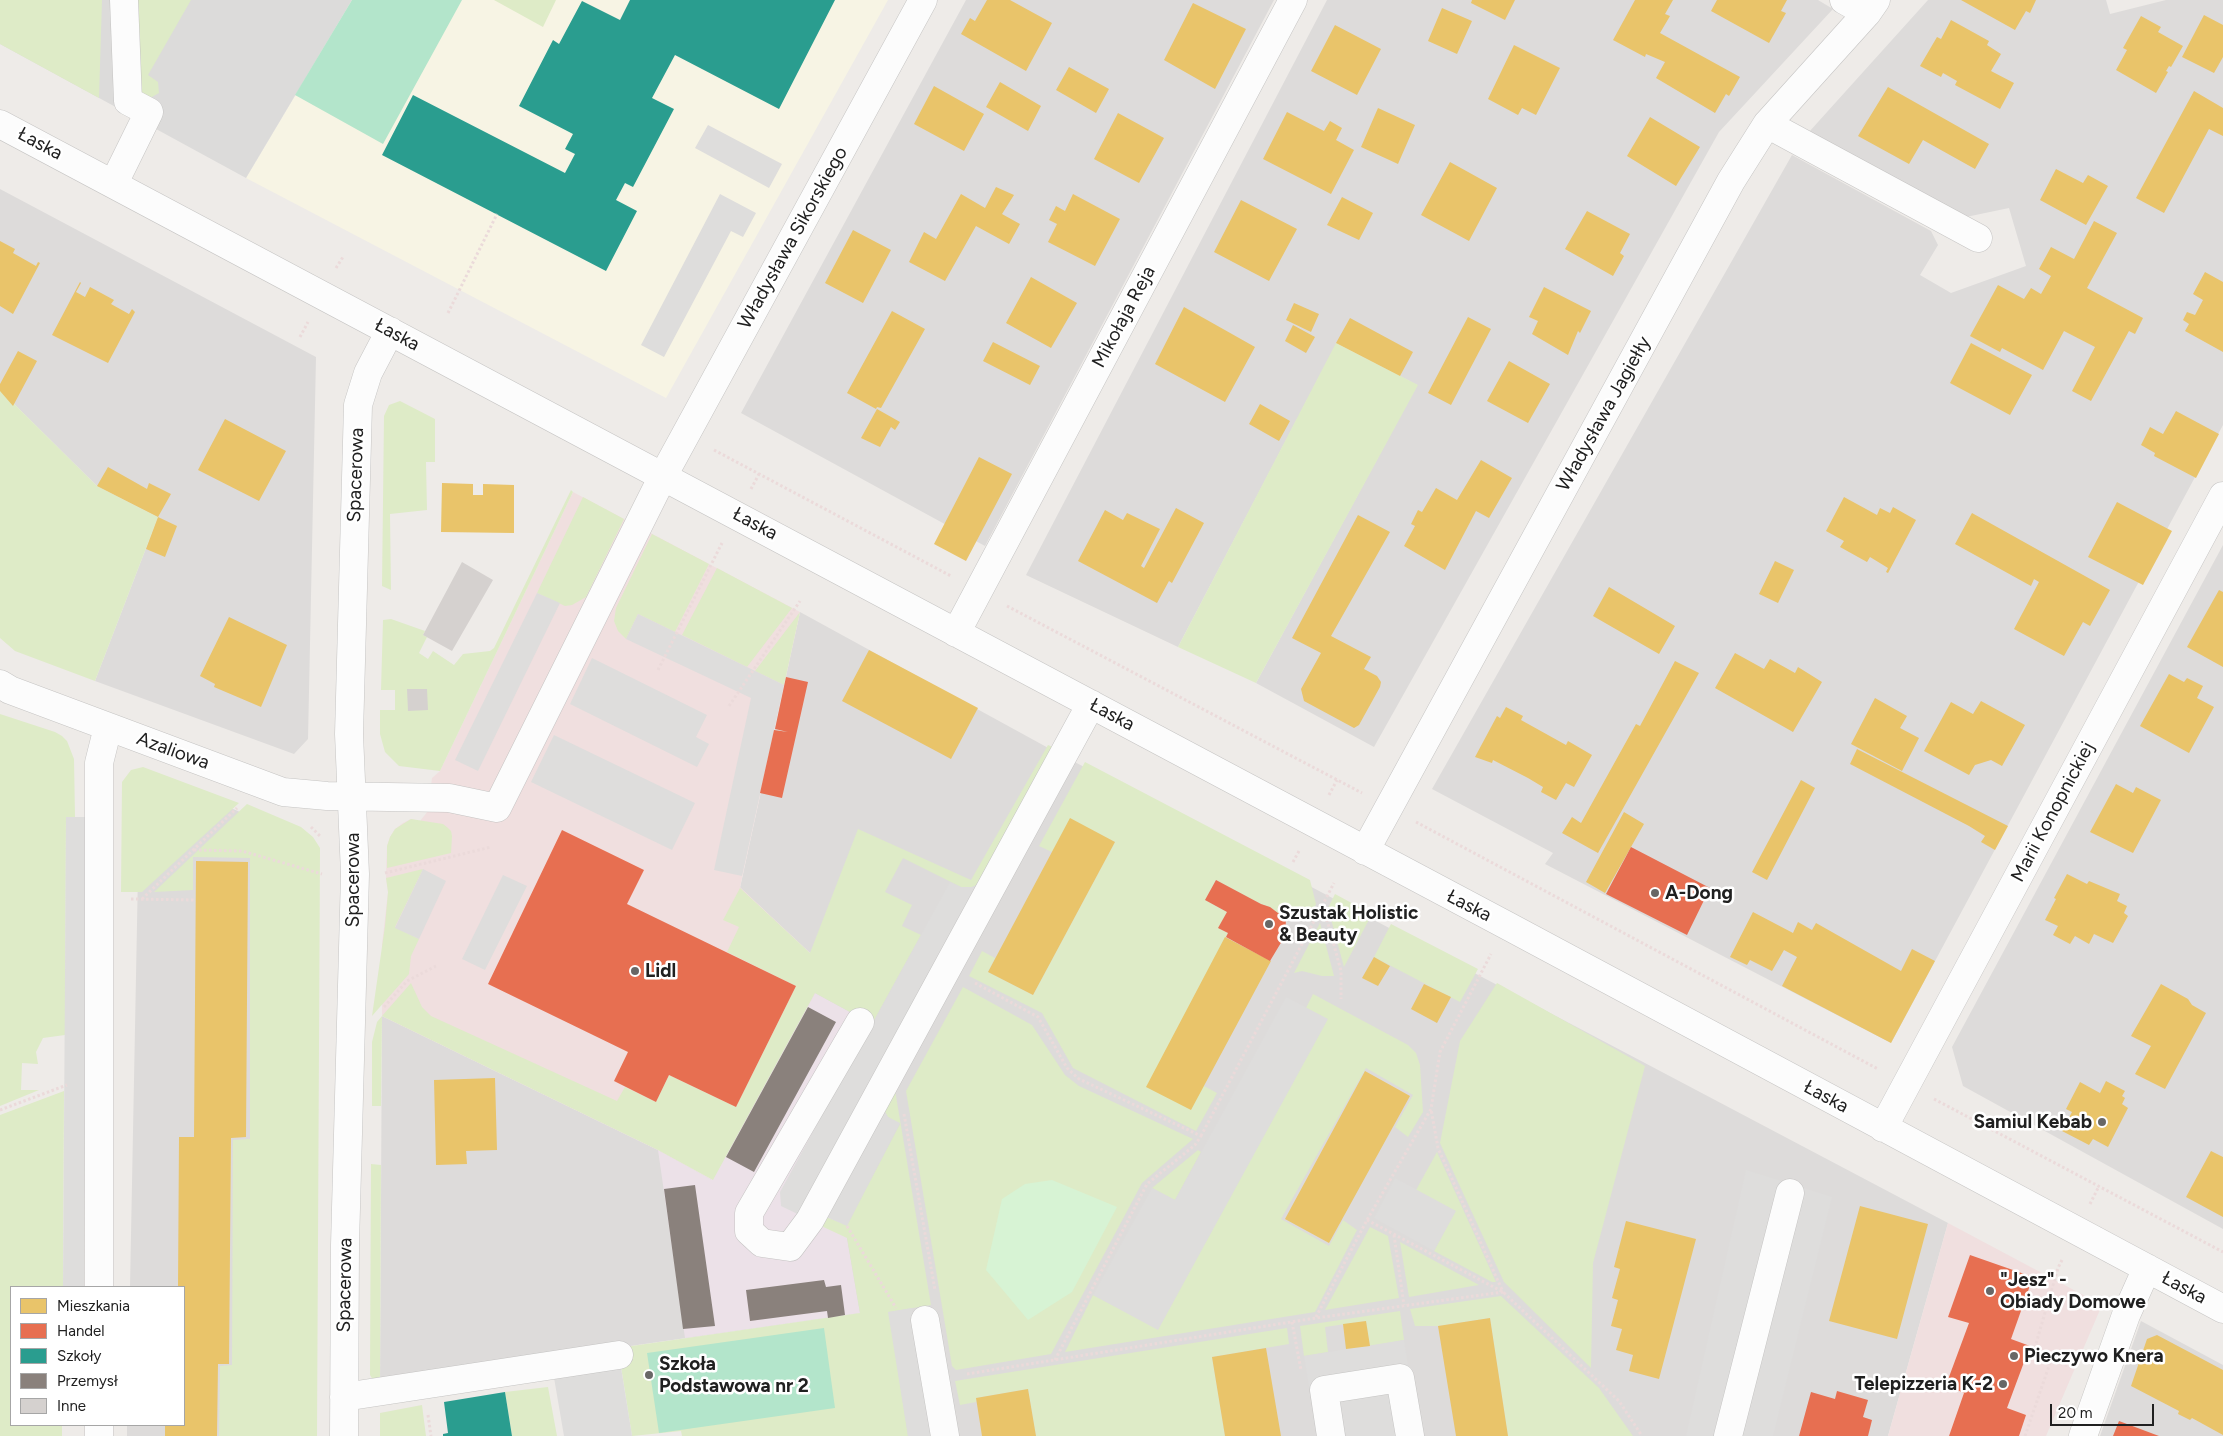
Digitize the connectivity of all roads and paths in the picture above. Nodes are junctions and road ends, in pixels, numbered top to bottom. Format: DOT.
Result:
graph roads {
  1 [pos="124,0"];
  2 [pos="923,0"];
  3 [pos="1293,0"];
  4 [pos="1844,0"];
  5 [pos="1872,7"];
  6 [pos="0,124"];
  7 [pos="1767,124"];
  8 [pos="114,183"];
  9 [pos="497,214"];
  10 [pos="1978,238"];
  11 [pos="342,256"];
  12 [pos="335,271"];
  13 [pos="448,313"];
  14 [pos="311,316"];
  15 [pos="390,331"];
  16 [pos="300,337"];
  17 [pos="712,443"];
  18 [pos="759,474"];
  19 [pos="663,476"];
  20 [pos="750,489"];
  21 [pos="2223,496"];
  22 [pos="726,536"];
  23 [pos="978,590"];
  24 [pos="800,601"];
  25 [pos="956,633"];
  26 [pos="658,670"];
  27 [pos="0,684"];
  28 [pos="1091,704"];
  29 [pos="729,706"];
  30 [pos="108,727"];
  31 [pos="352,797"];
  32 [pos="241,805"];
  33 [pos="1390,807"];
  34 [pos="305,823"];
  35 [pos="322,842"];
  36 [pos="194,850"];
  37 [pos="1365,851"];
  38 [pos="327,875"];
  39 [pos="1334,883"];
  40 [pos="126,899"];
  41 [pos="142,899"];
  42 [pos="196,900"];
  43 [pos="1323,904"];
  44 [pos="1506,924"];
  45 [pos="436,966"];
  46 [pos="970,980"];
  47 [pos="1341,998"];
  48 [pos="381,1010"];
  49 [pos="860,1022"];
  50 [pos="100,1072"];
  51 [pos="1906,1084"];
  52 [pos="1431,1109"];
  53 [pos="0,1110"];
  54 [pos="904,1113"];
  55 [pos="1883,1128"];
  56 [pos="1201,1136"];
  57 [pos="1790,1192"];
  58 [pos="1367,1220"];
  59 [pos="847,1226"];
  60 [pos="1394,1235"];
  61 [pos="2223,1252"];
  62 [pos="2058,1268"];
  63 [pos="2147,1268"];
  64 [pos="99,1286"];
  65 [pos="1503,1292"];
  66 [pos="1404,1305"];
  67 [pos="931,1309"];
  68 [pos="2223,1309"];
  69 [pos="897,1311"];
  70 [pos="1316,1318"];
  71 [pos="619,1355"];
  72 [pos="1054,1360"];
  73 [pos="2051,1360"];
  74 [pos="2081,1371"];
  75 [pos="959,1375"];
  76 [pos="344,1396"];
  77 [pos="344,1436"];
  78 [pos="945,1436"];
  79 [pos="1331,1436"];
  80 [pos="1410,1436"];
  81 [pos="1642,1436"];
  82 [pos="1728,1436"];
  83 [pos="2024,1436"];
  84 [pos="2083,1436"];
  1 -- 8 [label="street"];
  2 -- 19 [label="street, Władysława Sikorskiego"];
  3 -- 23 [label="street, Mikołaja Reja"];
  4 -- 5 [label="street"];
  5 -- 7 [label="street, Władysława Jagiełły"];
  6 -- 8 [label="street, Łaska"];
  7 -- 10 [label="street"];
  7 -- 33 [label="street, Władysława Jagiełły"];
  8 -- 15 [label="street, Łaska"];
  9 -- 13 [label="path"];
  11 -- 12 [label="path"];
  14 -- 16 [label="path"];
  15 -- 19 [label="street, Łaska"];
  15 -- 31 [label="street, Spacerowa"];
  17 -- 18 [label="path"];
  18 -- 20 [label="path"];
  18 -- 23 [label="path"];
  19 -- 25 [label="street, Łaska"];
  19 -- 31 [label="street, Władysława Sikorskiego"];
  21 -- 51 [label="street, Marii Konopnickiej"];
  22 -- 26 [label="path"];
  23 -- 25 [label="street, Mikołaja Reja"];
  23 -- 33 [label="path"];
  24 -- 29 [label="path"];
  25 -- 28 [label="street, Łaska"];
  27 -- 30 [label="street, Azaliowa"];
  28 -- 37 [label="street, Łaska"];
  28 -- 49 [label="street"];
  30 -- 31 [label="street, Azaliowa"];
  30 -- 50 [label="street"];
  31 -- 76 [label="street, Spacerowa"];
  32 -- 36 [label="path"];
  33 -- 37 [label="street, Władysława Jagiełły"];
  33 -- 51 [label="path"];
  34 -- 35 [label="path"];
  36 -- 38 [label="path"];
  36 -- 41 [label="path"];
  37 -- 44 [label="street, Łaska"];
  39 -- 43 [label="path"];
  40 -- 41 [label="path"];
  41 -- 42 [label="path"];
  43 -- 47 [label="path"];
  43 -- 56 [label="path"];
  44 -- 52 [label="path"];
  44 -- 55 [label="street, Łaska"];
  45 -- 48 [label="path"];
  46 -- 56 [label="path"];
  50 -- 53 [label="path"];
  50 -- 64 [label="street"];
  51 -- 55 [label="street, Marii Konopnickiej"];
  51 -- 61 [label="path"];
  52 -- 58 [label="path"];
  52 -- 65 [label="path"];
  54 -- 67 [label="path"];
  55 -- 63 [label="street, Łaska"];
  56 -- 72 [label="path"];
  57 -- 82 [label="street"];
  58 -- 60 [label="path"];
  58 -- 70 [label="path"];
  59 -- 69 [label="path"];
  60 -- 65 [label="path"];
  60 -- 66 [label="path"];
  62 -- 73 [label="path"];
  63 -- 68 [label="street, Łaska"];
  63 -- 84 [label="street"];
  65 -- 66 [label="path"];
  65 -- 81 [label="path"];
  66 -- 70 [label="path"];
  67 -- 78 [label="street"];
  70 -- 72 [label="path"];
  71 -- 76 [label="street"];
  72 -- 75 [label="path"];
  73 -- 74 [label="path"];
  73 -- 83 [label="path"];
  76 -- 77 [label="street, Spacerowa"];
  79 -- 80 [label="street"];
}
